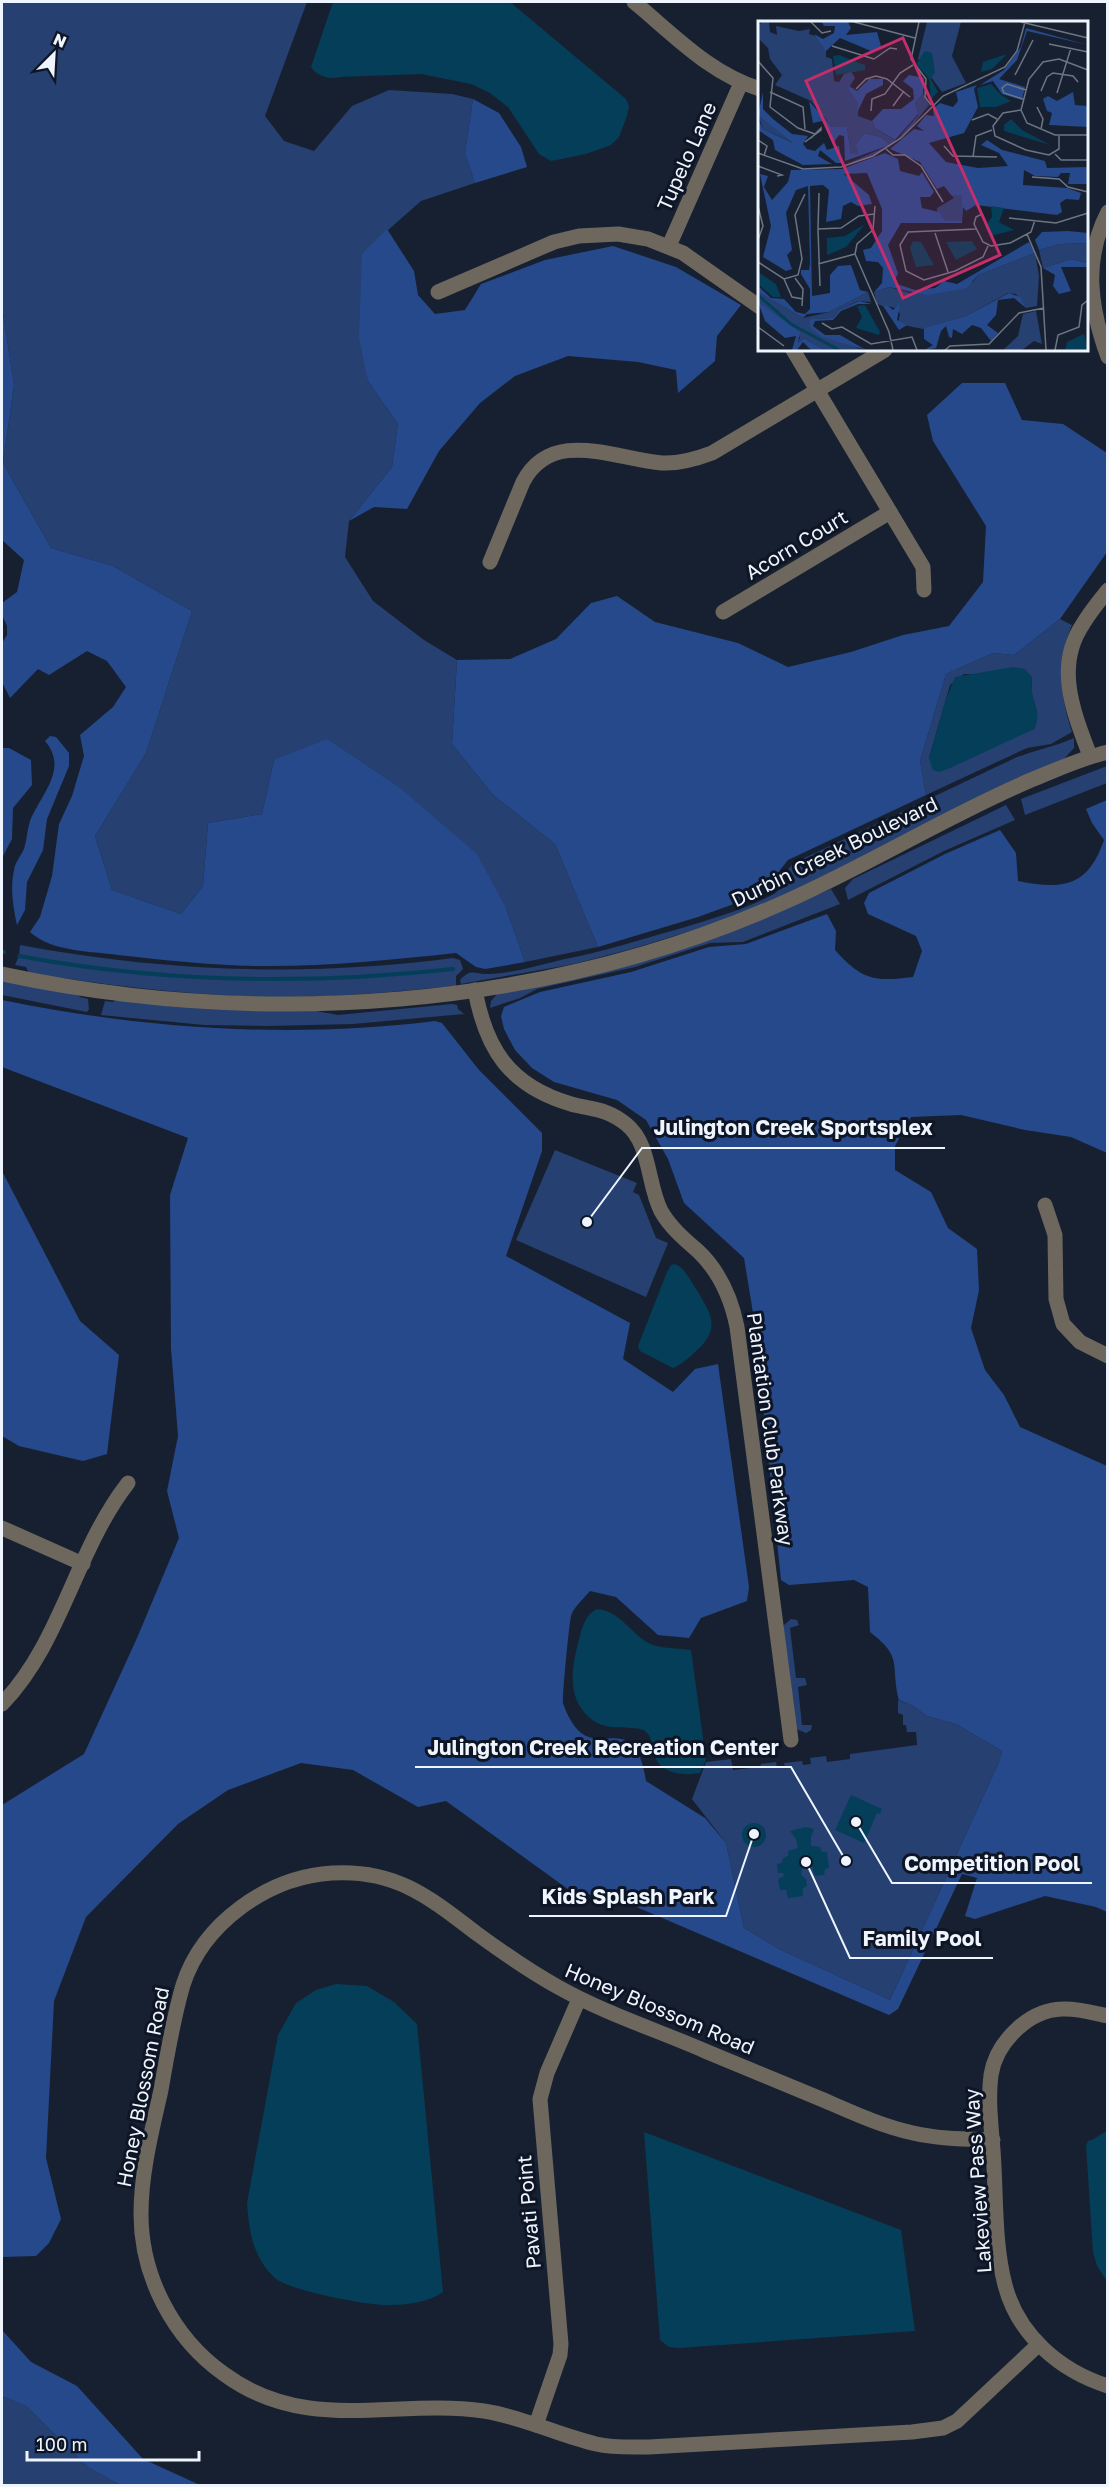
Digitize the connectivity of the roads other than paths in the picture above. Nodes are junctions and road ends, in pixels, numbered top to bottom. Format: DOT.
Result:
graph roads {
  1 [pos="634,2"];
  2 [pos="741,83"];
  3 [pos="758,89"];
  4 [pos="1107,212"];
  5 [pos="669,246"];
  6 [pos="438,292"];
  7 [pos="1089,299"];
  8 [pos="758,307"];
  9 [pos="794,351"];
  10 [pos="883,351"];
  11 [pos="1107,357"];
  12 [pos="818,390"];
  13 [pos="890,512"];
  14 [pos="490,562"];
  15 [pos="924,590"];
  16 [pos="1107,590"];
  17 [pos="723,612"];
  18 [pos="1107,752"];
  19 [pos="1090,756"];
  20 [pos="2,975"];
  21 [pos="475,990"];
  22 [pos="1045,1205"];
  23 [pos="1107,1356"];
  24 [pos="128,1483"];
  25 [pos="2,1528"];
  26 [pos="83,1564"];
  27 [pos="2,1704"];
  28 [pos="790,1740"];
  29 [pos="579,1999"];
  30 [pos="1107,2016"];
  31 [pos="993,2140"];
  32 [pos="1038,2345"];
  33 [pos="1107,2386"];
  34 [pos="536,2425"];
  1 -- 2 [label="street"];
  2 -- 3 [label="street"];
  2 -- 5 [label="street, Tupelo Lane"];
  4 -- 7 [label="street"];
  5 -- 6 [label="street"];
  5 -- 8 [label="street"];
  7 -- 11 [label="street"];
  9 -- 12 [label="street"];
  10 -- 12 [label="street"];
  12 -- 13 [label="street"];
  12 -- 14 [label="street"];
  13 -- 15 [label="street"];
  13 -- 17 [label="street, Acorn Court"];
  16 -- 19 [label="street"];
  18 -- 19 [label="street, Durbin Creek Boulevard"];
  19 -- 21 [label="street, Durbin Creek Boulevard"];
  20 -- 21 [label="street, Durbin Creek Boulevard"];
  21 -- 28 [label="street, Plantation Club Parkway"];
  22 -- 23 [label="street"];
  24 -- 26 [label="street"];
  25 -- 26 [label="street"];
  26 -- 27 [label="street"];
  29 -- 31 [label="street, Honey Blossom Road"];
  29 -- 34 [label="street, Pavati Point"];
  29 -- 34 [label="street, Honey Blossom Road"];
  30 -- 31 [label="street, Lakeview Pass Way"];
  31 -- 32 [label="street, Lakeview Pass Way"];
  32 -- 33 [label="street, Lakeview Pass Way"];
  32 -- 34 [label="street, Honey Blossom Road"];
}
